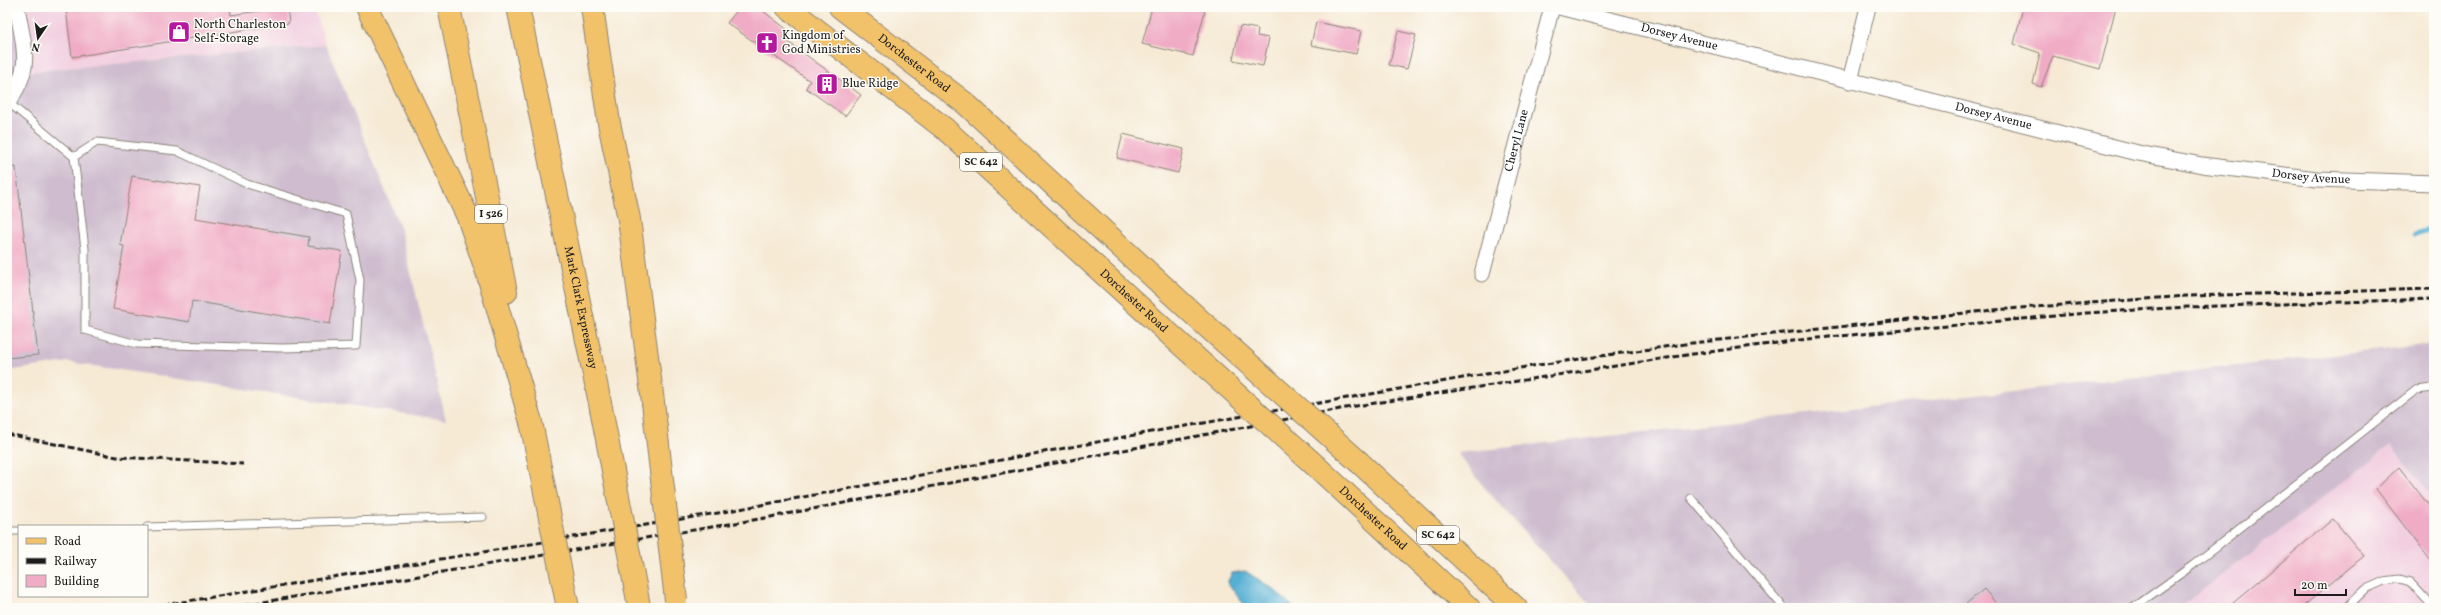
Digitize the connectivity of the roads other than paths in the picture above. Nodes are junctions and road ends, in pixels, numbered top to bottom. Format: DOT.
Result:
graph roads {
  1 [pos="17,7"];
  2 [pos="367,7"];
  3 [pos="449,7"];
  4 [pos="518,7"];
  5 [pos="592,7"];
  6 [pos="787,7"];
  7 [pos="840,7"];
  8 [pos="1552,7"];
  9 [pos="1559,7"];
  10 [pos="1868,7"];
  11 [pos="1850,81"];
  12 [pos="8,103"];
  13 [pos="74,157"];
  14 [pos="2434,183"];
  15 [pos="1482,274"];
  16 [pos="2434,388"];
  17 [pos="531,422"];
  18 [pos="1691,498"];
  19 [pos="483,517"];
  20 [pos="148,527"];
  21 [pos="7,531"];
  22 [pos="18,531"];
  23 [pos="677,604"];
  24 [pos="640,607"];
  25 [pos="568,608"];
  26 [pos="1469,608"];
  27 [pos="1516,608"];
  28 [pos="1784,608"];
  29 [pos="2133,608"];
  30 [pos="2346,608"];
  31 [pos="2434,608"];
  1 -- 12 [label="street"];
  2 -- 17 [label="main road"];
  3 -- 17 [label="main road, I 526"];
  4 -- 24 [label="main road, Mark Clark Expressway, bridge"];
  5 -- 23 [label="main road, bridge"];
  6 -- 26 [label="main road, Dorchester Road / SC 642, bridge"];
  7 -- 27 [label="main road, Dorchester Road / SC 642, bridge"];
  8 -- 15 [label="street, Cheryl Lane"];
  9 -- 11 [label="street, Dorsey Avenue"];
  10 -- 11 [label="street"];
  11 -- 14 [label="street, Dorsey Avenue"];
  12 -- 13 [label="lane"];
  13 -- 13 [label="lane"];
  16 -- 29 [label="lane"];
  17 -- 25 [label="main road, I 526, bridge"];
  18 -- 28 [label="lane"];
  19 -- 20 [label="lane"];
  21 -- 22 [label="lane"];
  30 -- 31 [label="lane"];
}
